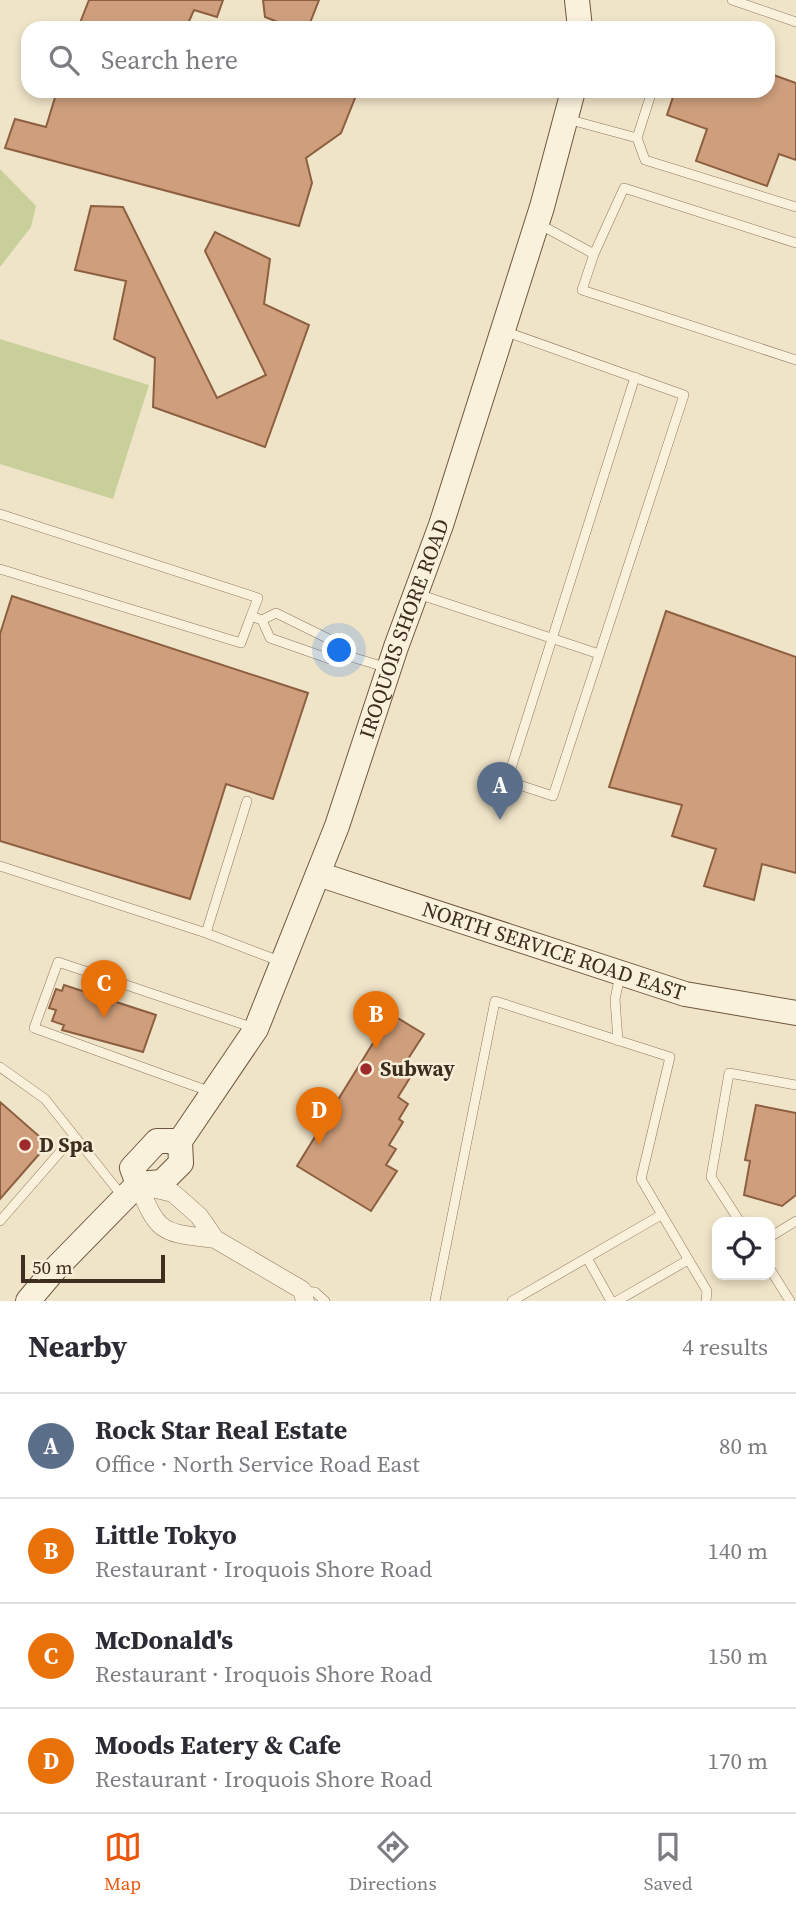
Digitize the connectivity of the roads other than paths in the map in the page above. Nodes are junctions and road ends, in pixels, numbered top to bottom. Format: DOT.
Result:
graph roads {
  1 [pos="577,0"];
  2 [pos="732,0"];
  3 [pos="579,21"];
  4 [pos="796,22"];
  5 [pos="571,98"];
  6 [pos="650,98"];
  7 [pos="566,119"];
  8 [pos="636,138"];
  9 [pos="796,208"];
  10 [pos="537,223"];
  11 [pos="796,243"];
  12 [pos="594,254"];
  13 [pos="502,330"];
  14 [pos="796,360"];
  15 [pos="635,377"];
  16 [pos="0,514"];
  17 [pos="0,569"];
  18 [pos="416,593"];
  19 [pos="251,616"];
  20 [pos="262,620"];
  21 [pos="552,638"];
  22 [pos="599,654"];
  23 [pos="345,655"];
  24 [pos="389,668"];
  25 [pos="247,801"];
  26 [pos="0,866"];
  27 [pos="317,874"];
  28 [pos="206,933"];
  29 [pos="284,963"];
  30 [pos="621,973"];
  31 [pos="796,1013"];
  32 [pos="256,1029"];
  33 [pos="618,1041"];
  34 [pos="0,1067"];
  35 [pos="796,1085"];
  36 [pos="214,1093"];
  37 [pos="74,1136"];
  38 [pos="131,1191"];
  39 [pos="660,1215"];
  40 [pos="737,1217"];
  41 [pos="0,1221"];
  42 [pos="796,1221"];
  43 [pos="775,1234"];
  44 [pos="215,1239"];
  45 [pos="587,1258"];
  46 [pos="688,1260"];
  47 [pos="775,1277"];
  48 [pos="303,1296"];
  49 [pos="28,1301"];
  50 [pos="325,1301"];
  51 [pos="435,1301"];
  52 [pos="512,1301"];
  53 [pos="614,1301"];
  54 [pos="706,1301"];
  55 [pos="790,1301"];
  1 -- 3 [label="main road"];
  2 -- 4 [label="lane"];
  5 -- 7 [label="main road, IROQUOIS SHORE ROAD"];
  6 -- 8 [label="lane"];
  7 -- 8 [label="lane"];
  7 -- 10 [label="main road, IROQUOIS SHORE ROAD"];
  8 -- 9 [label="lane"];
  10 -- 12 [label="lane"];
  10 -- 13 [label="main road, IROQUOIS SHORE ROAD"];
  11 -- 12 [label="lane"];
  12 -- 14 [label="lane"];
  13 -- 15 [label="lane"];
  13 -- 18 [label="main road, IROQUOIS SHORE ROAD"];
  15 -- 21 [label="lane"];
  15 -- 22 [label="lane"];
  16 -- 19 [label="lane"];
  17 -- 19 [label="lane"];
  18 -- 21 [label="lane"];
  18 -- 24 [label="main road, IROQUOIS SHORE ROAD"];
  19 -- 20 [label="lane"];
  20 -- 23 [label="lane"];
  20 -- 23 [label="lane"];
  21 -- 22 [label="lane"];
  21 -- 22 [label="lane"];
  23 -- 24 [label="lane"];
  24 -- 27 [label="main road, IROQUOIS SHORE ROAD"];
  25 -- 28 [label="lane"];
  26 -- 28 [label="lane"];
  27 -- 29 [label="main road, IROQUOIS SHORE ROAD"];
  27 -- 30 [label="main road, NORTH SERVICE ROAD EAST"];
  28 -- 29 [label="lane"];
  29 -- 32 [label="main road, IROQUOIS SHORE ROAD"];
  30 -- 31 [label="main road, NORTH SERVICE ROAD EAST"];
  30 -- 33 [label="lane"];
  32 -- 36 [label="main road, IROQUOIS SHORE ROAD"];
  32 -- 36 [label="lane"];
  33 -- 39 [label="lane"];
  33 -- 51 [label="lane"];
  34 -- 37 [label="lane"];
  35 -- 40 [label="lane"];
  36 -- 38 [label="main road, IROQUOIS SHORE ROAD"];
  37 -- 38 [label="lane"];
  37 -- 41 [label="lane"];
  38 -- 44 [label="street"];
  38 -- 44 [label="street"];
  38 -- 49 [label="main road"];
  39 -- 45 [label="lane"];
  39 -- 46 [label="lane"];
  42 -- 43 [label="lane"];
  44 -- 48 [label="street"];
  45 -- 52 [label="lane"];
  45 -- 53 [label="lane"];
  46 -- 53 [label="lane"];
  46 -- 54 [label="lane"];
  47 -- 55 [label="lane"];
  48 -- 50 [label="lane"];
}
